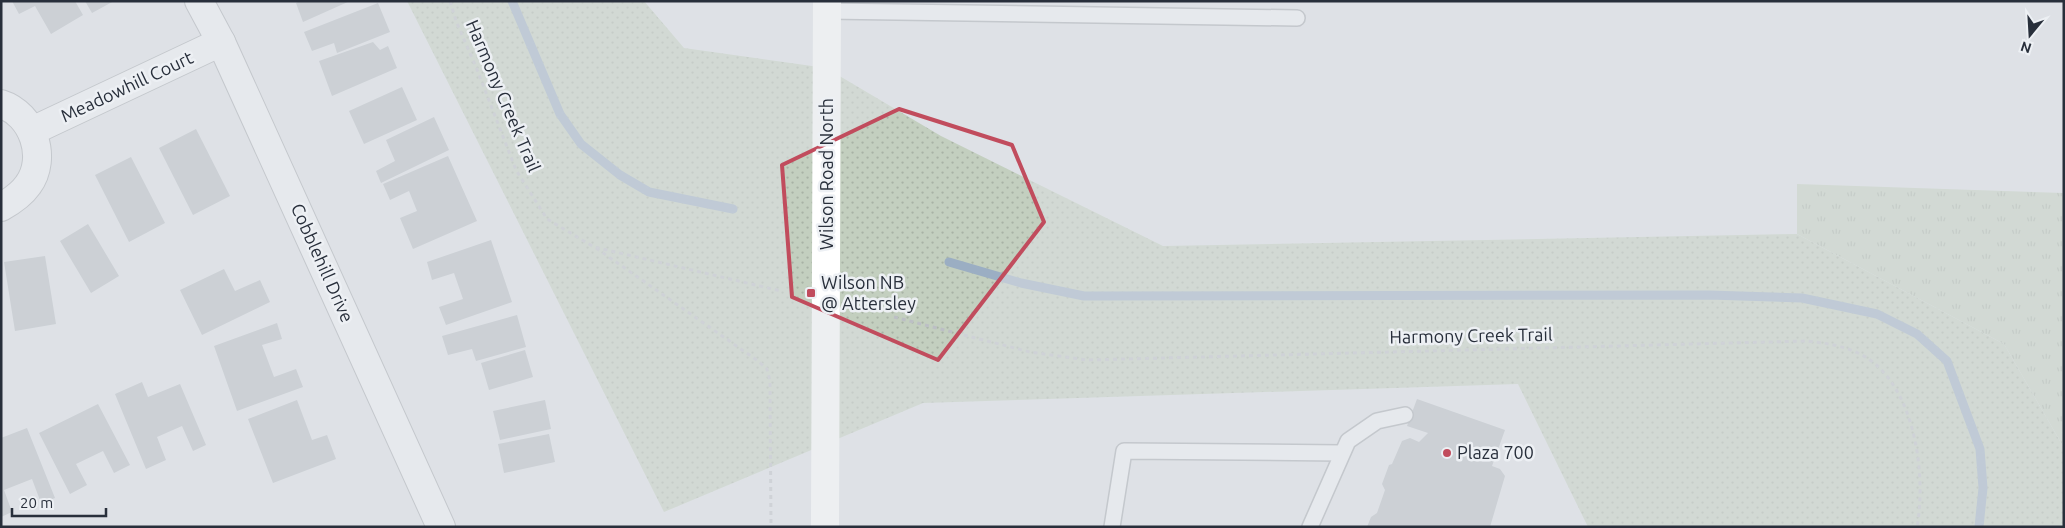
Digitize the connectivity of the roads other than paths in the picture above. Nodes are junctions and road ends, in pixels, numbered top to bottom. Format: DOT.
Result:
graph roads {
  1 [pos="199,1"];
  2 [pos="827,6"];
  3 [pos="1297,18"];
  4 [pos="221,42"];
  5 [pos="1,104"];
  6 [pos="32,131"];
  7 [pos="1,207"];
  8 [pos="1405,415"];
  9 [pos="1342,453"];
  10 [pos="441,527"];
  11 [pos="825,527"];
  12 [pos="1112,527"];
  13 [pos="1310,527"];
  1 -- 4 [label="street, Cobblehill Drive"];
  2 -- 3 [label="lane"];
  2 -- 11 [label="main road, Wilson Road North"];
  4 -- 6 [label="street, Meadowhill Court"];
  4 -- 10 [label="street, Cobblehill Drive"];
  5 -- 6 [label="street"];
  6 -- 7 [label="street"];
  8 -- 9 [label="lane"];
  9 -- 12 [label="lane"];
  9 -- 13 [label="lane"];
}
